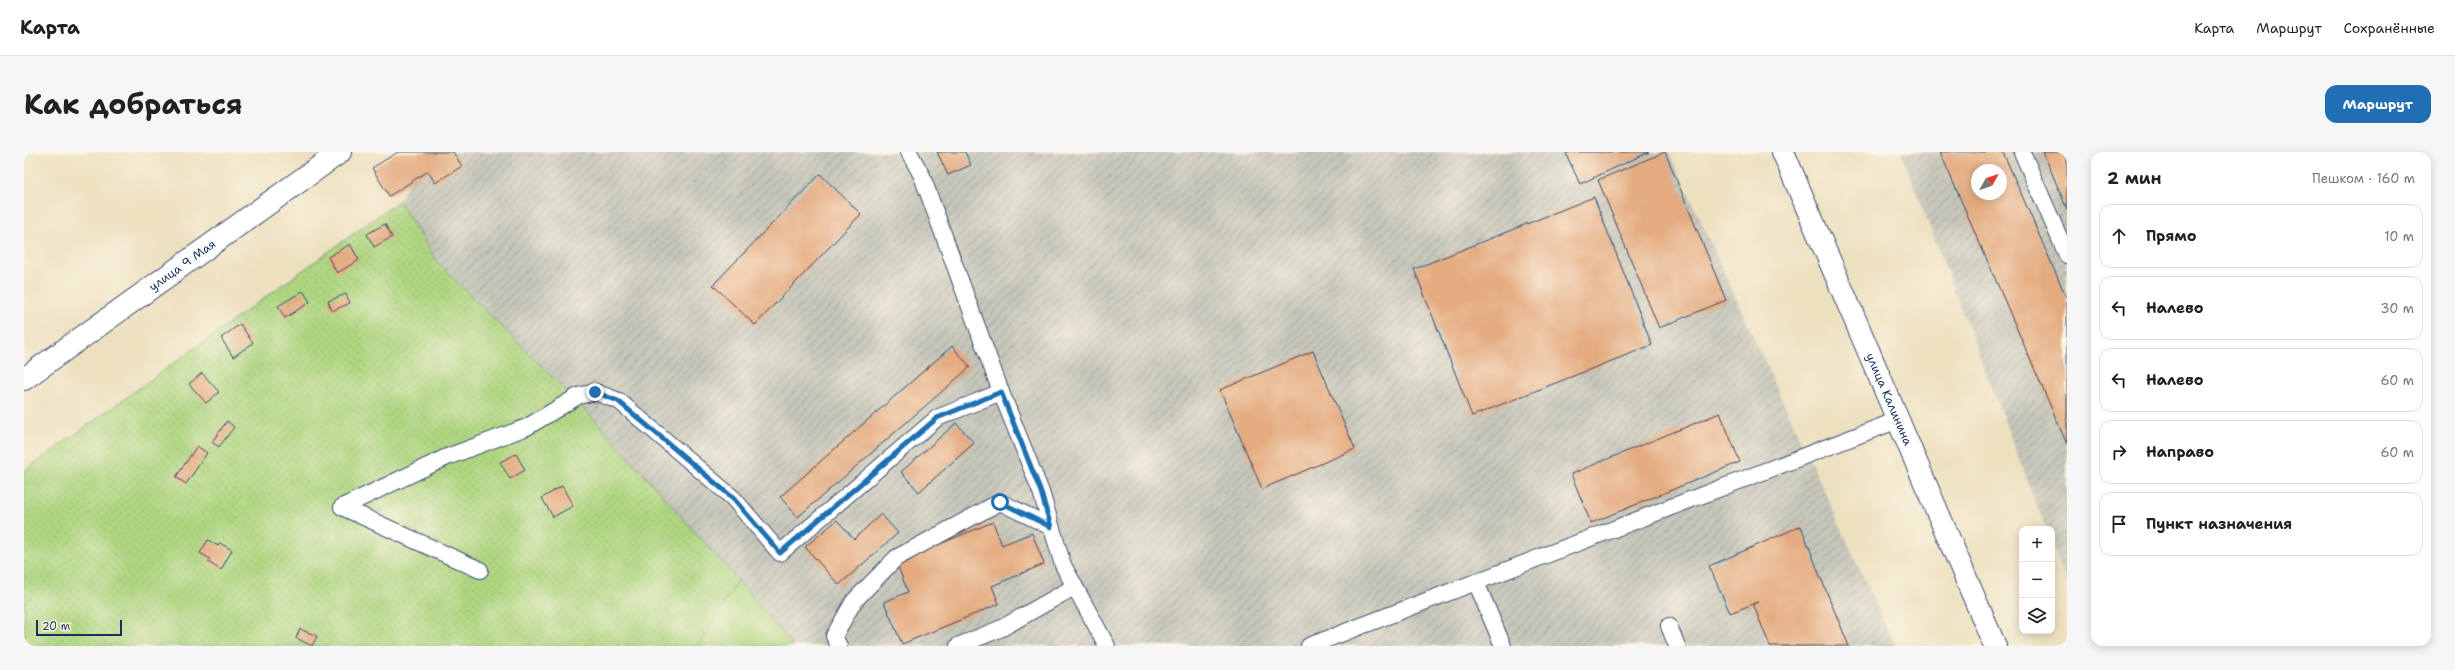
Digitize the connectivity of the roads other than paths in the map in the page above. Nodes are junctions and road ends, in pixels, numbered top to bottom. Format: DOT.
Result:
graph roads {
  1 [pos="340,152"];
  2 [pos="909,152"];
  3 [pos="1783,152"];
  4 [pos="2022,152"];
  5 [pos="2067,254"];
  6 [pos="24,379"];
  7 [pos="1001,392"];
  8 [pos="1898,420"];
  9 [pos="1051,527"];
  10 [pos="480,570"];
  11 [pos="1476,582"];
  12 [pos="1074,587"];
  13 [pos="1669,626"];
  14 [pos="839,646"];
  15 [pos="958,646"];
  16 [pos="1107,646"];
  17 [pos="1309,646"];
  18 [pos="1503,646"];
  19 [pos="1677,646"];
  20 [pos="1995,646"];
  1 -- 6 [label="street, улица 9 Мая"];
  2 -- 7 [label="lane"];
  3 -- 8 [label="street, улица Калинина"];
  4 -- 5 [label="lane"];
  7 -- 9 [label="lane"];
  7 -- 10 [label="lane"];
  8 -- 11 [label="lane"];
  8 -- 20 [label="street, улица Калинина"];
  9 -- 12 [label="lane"];
  9 -- 14 [label="lane"];
  11 -- 17 [label="lane"];
  11 -- 18 [label="lane"];
  12 -- 15 [label="lane"];
  12 -- 16 [label="lane"];
  13 -- 19 [label="lane"];
}
